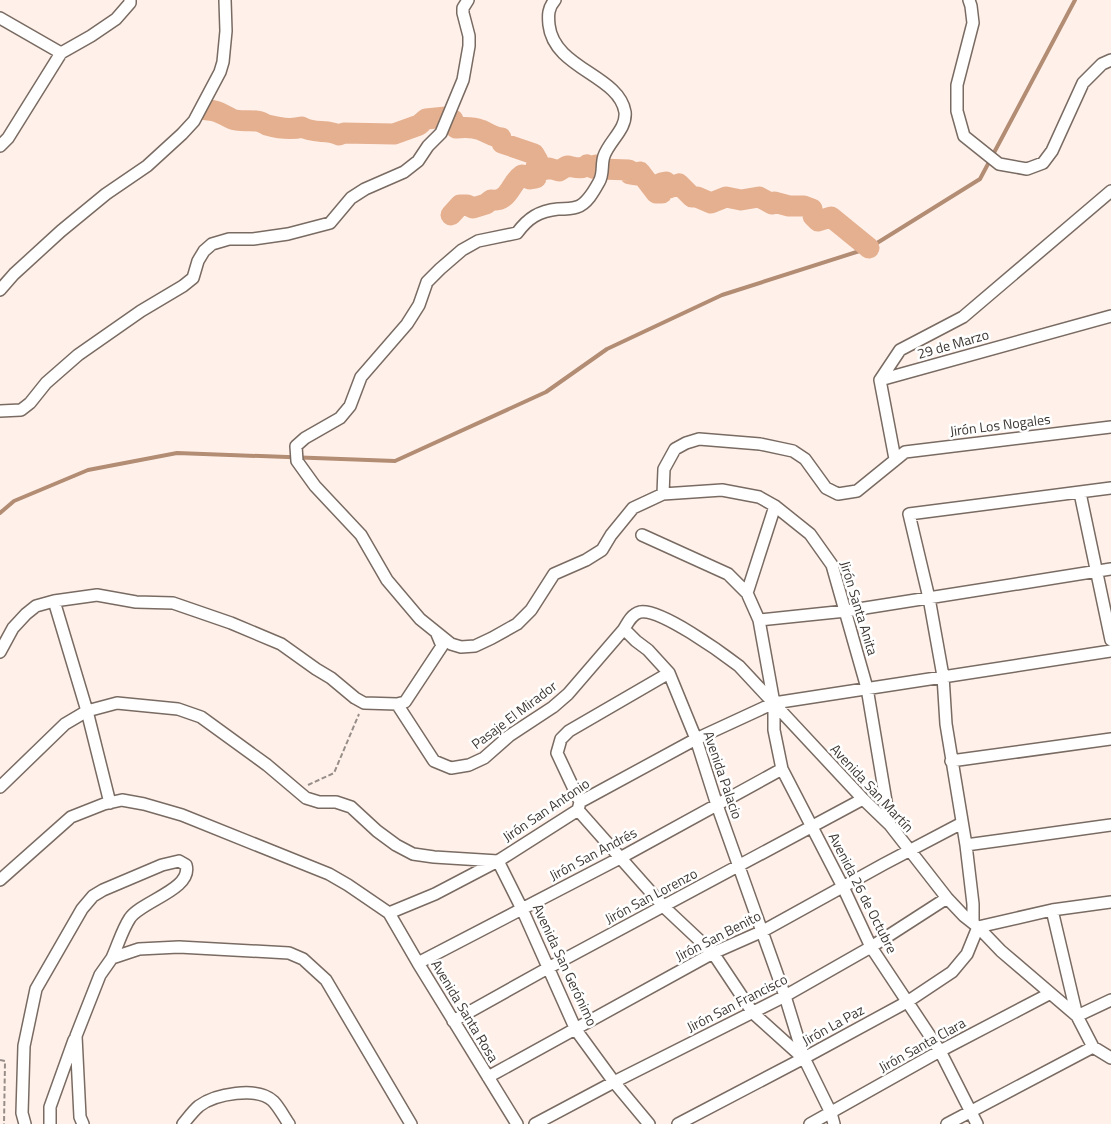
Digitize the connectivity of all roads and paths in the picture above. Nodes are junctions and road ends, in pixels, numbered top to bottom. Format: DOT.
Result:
graph roads {
  1 [pos="130,0"];
  2 [pos="224,0"];
  3 [pos="468,0"];
  4 [pos="555,0"];
  5 [pos="969,0"];
  6 [pos="0,18"];
  7 [pos="61,53"];
  8 [pos="1111,60"];
  9 [pos="0,146"];
  10 [pos="1111,191"];
  11 [pos="0,290"];
  12 [pos="1111,316"];
  13 [pos="880,380"];
  14 [pos="0,411"];
  15 [pos="1111,427"];
  16 [pos="895,459"];
  17 [pos="1111,488"];
  18 [pos="1080,493"];
  19 [pos="664,494"];
  20 [pos="775,506"];
  21 [pos="642,535"];
  22 [pos="1111,569"];
  23 [pos="1096,571"];
  24 [pos="747,592"];
  25 [pos="929,598"];
  26 [pos="54,600"];
  27 [pos="846,611"];
  28 [pos="759,620"];
  29 [pos="624,629"];
  30 [pos="436,632"];
  31 [pos="1111,640"];
  32 [pos="1111,651"];
  33 [pos="0,652"];
  34 [pos="669,673"];
  35 [pos="943,676"];
  36 [pos="867,688"];
  37 [pos="364,702"];
  38 [pos="774,703"];
  39 [pos="397,704"];
  40 [pos="87,710"];
  41 [pos="696,739"];
  42 [pos="1111,739"];
  43 [pos="951,761"];
  44 [pos="782,769"];
  45 [pos="0,787"];
  46 [pos="297,790"];
  47 [pos="863,799"];
  48 [pos="110,803"];
  49 [pos="717,804"];
  50 [pos="579,806"];
  51 [pos="962,824"];
  52 [pos="890,825"];
  53 [pos="1111,825"];
  54 [pos="812,828"];
  55 [pos="966,845"];
  56 [pos="910,850"];
  57 [pos="620,858"];
  58 [pos="498,861"];
  59 [pos="739,866"];
  60 [pos="0,880"];
  61 [pos="843,887"];
  62 [pos="947,898"];
  63 [pos="1111,902"];
  64 [pos="664,907"];
  65 [pos="522,909"];
  66 [pos="1052,910"];
  67 [pos="389,913"];
  68 [pos="976,924"];
  69 [pos="763,931"];
  70 [pos="871,947"];
  71 [pos="713,953"];
  72 [pos="112,958"];
  73 [pos="418,963"];
  74 [pos="548,968"];
  75 [pos="1049,994"];
  76 [pos="785,996"];
  77 [pos="1111,1000"];
  78 [pos="907,1002"];
  79 [pos="753,1013"];
  80 [pos="1076,1016"];
  81 [pos="453,1021"];
  82 [pos="576,1030"];
  83 [pos="76,1036"];
  84 [pos="1093,1047"];
  85 [pos="940,1051"];
  86 [pos="804,1058"];
  87 [pos="1111,1058"];
  88 [pos="0,1060"];
  89 [pos="488,1077"];
  90 [pos="614,1082"];
  91 [pos="970,1111"];
  92 [pos="832,1118"];
  93 [pos="4,1124"];
  94 [pos="25,1124"];
  95 [pos="50,1124"];
  96 [pos="83,1124"];
  97 [pos="184,1124"];
  98 [pos="289,1124"];
  99 [pos="411,1124"];
  100 [pos="517,1124"];
  101 [pos="535,1124"];
  102 [pos="650,1124"];
  103 [pos="678,1124"];
  104 [pos="810,1124"];
  105 [pos="947,1124"];
  106 [pos="977,1124"];
  1 -- 7 [label="street"];
  2 -- 11 [label="street"];
  3 -- 14 [label="street"];
  4 -- 30 [label="street"];
  5 -- 8 [label="street"];
  6 -- 7 [label="street"];
  7 -- 9 [label="street"];
  10 -- 13 [label="street"];
  12 -- 13 [label="street, 29 de Marzo"];
  13 -- 16 [label="street"];
  15 -- 16 [label="street, Jirón Los Nogales"];
  16 -- 19 [label="street"];
  17 -- 18 [label="street"];
  18 -- 23 [label="street"];
  18 -- 25 [label="street"];
  19 -- 20 [label="street, Jirón Santa Anita"];
  19 -- 30 [label="street"];
  20 -- 24 [label="street"];
  20 -- 27 [label="street, Jirón Santa Anita"];
  21 -- 24 [label="street"];
  22 -- 23 [label="street"];
  23 -- 25 [label="street"];
  23 -- 31 [label="street"];
  24 -- 28 [label="street"];
  25 -- 27 [label="street"];
  25 -- 35 [label="street"];
  26 -- 33 [label="street"];
  26 -- 37 [label="street"];
  26 -- 40 [label="street"];
  27 -- 28 [label="street"];
  27 -- 36 [label="street, Jirón Santa Anita"];
  28 -- 38 [label="street"];
  29 -- 34 [label="street, Avenida Palacio"];
  29 -- 38 [label="street"];
  29 -- 39 [label="street, Pasaje El Mirador"];
  30 -- 39 [label="street"];
  32 -- 35 [label="street, Jirón San Antonio"];
  34 -- 41 [label="street, Avenida Palacio"];
  34 -- 50 [label="street"];
  35 -- 36 [label="street, Jirón San Antonio"];
  35 -- 43 [label="street"];
  36 -- 38 [label="street, Jirón San Antonio"];
  36 -- 52 [label="street, Jirón Santa Anita"];
  37 -- 39 [label="street"];
  37 -- 46 [label="path"];
  38 -- 41 [label="street, Jirón San Antonio"];
  38 -- 44 [label="street, Avenida 26 de Octubre"];
  38 -- 47 [label="street, Avenida San Martín"];
  40 -- 45 [label="street"];
  40 -- 46 [label="street"];
  40 -- 48 [label="street"];
  41 -- 49 [label="street, Avenida Palacio"];
  41 -- 50 [label="street, Jirón San Antonio"];
  42 -- 43 [label="street"];
  43 -- 51 [label="street"];
  44 -- 49 [label="street, Jirón San Andrés"];
  44 -- 54 [label="street, Avenida 26 de Octubre"];
  46 -- 58 [label="street"];
  47 -- 52 [label="street, Avenida San Martín"];
  47 -- 54 [label="street, Jirón San Lorenzo"];
  48 -- 60 [label="street"];
  48 -- 67 [label="street"];
  49 -- 57 [label="street, Jirón San Andrés"];
  49 -- 59 [label="street, Avenida Palacio"];
  50 -- 57 [label="street"];
  50 -- 58 [label="street, Jirón San Antonio"];
  51 -- 55 [label="street"];
  51 -- 56 [label="street, Jirón San Benito"];
  52 -- 56 [label="street, Avenida San Martín"];
  53 -- 55 [label="street"];
  54 -- 59 [label="street, Jirón San Lorenzo"];
  54 -- 61 [label="street, Avenida 26 de Octubre"];
  55 -- 68 [label="street"];
  56 -- 61 [label="street, Jirón San Benito"];
  56 -- 62 [label="street, Avenida San Martín"];
  57 -- 64 [label="street"];
  57 -- 65 [label="street, Jirón San Andrés"];
  58 -- 65 [label="street, Avenida San Gerónimo"];
  58 -- 67 [label="street, Jirón San Antonio"];
  59 -- 64 [label="street, Jirón San Lorenzo"];
  59 -- 69 [label="street, Avenida Palacio"];
  61 -- 69 [label="street, Jirón San Benito"];
  61 -- 70 [label="street, Avenida 26 de Octubre"];
  62 -- 68 [label="street, Avenida San Martín"];
  62 -- 70 [label="street, Jirón San Francisco"];
  63 -- 66 [label="street"];
  64 -- 71 [label="street"];
  64 -- 74 [label="street, Jirón San Lorenzo"];
  65 -- 73 [label="street, Jirón San Andrés"];
  65 -- 74 [label="street, Avenida San Gerónimo"];
  66 -- 68 [label="street"];
  66 -- 80 [label="street"];
  67 -- 73 [label="street, Avenida Santa Rosa"];
  68 -- 75 [label="street, Avenida San Martín"];
  68 -- 78 [label="street, Jirón La Paz"];
  69 -- 71 [label="street, Jirón San Benito"];
  69 -- 76 [label="street, Avenida Palacio"];
  70 -- 76 [label="street, Jirón San Francisco"];
  70 -- 78 [label="street, Avenida 26 de Octubre"];
  71 -- 79 [label="street"];
  71 -- 82 [label="street, Jirón San Benito"];
  72 -- 83 [label="street"];
  72 -- 94 [label="street"];
  72 -- 99 [label="street"];
  73 -- 81 [label="street, Avenida Santa Rosa"];
  74 -- 81 [label="street, Jirón San Lorenzo"];
  74 -- 82 [label="street, Avenida San Gerónimo"];
  75 -- 80 [label="street, Avenida San Martín"];
  75 -- 85 [label="street, Jirón Santa Clara"];
  76 -- 79 [label="street, Jirón San Francisco"];
  76 -- 86 [label="street, Avenida Palacio"];
  77 -- 80 [label="street"];
  78 -- 85 [label="street, Avenida 26 de Octubre"];
  78 -- 86 [label="street, Jirón La Paz"];
  79 -- 86 [label="street"];
  79 -- 90 [label="street, Jirón San Francisco"];
  80 -- 84 [label="street, Avenida San Martín"];
  81 -- 89 [label="street, Avenida Santa Rosa"];
  82 -- 89 [label="street, Jirón San Benito"];
  82 -- 90 [label="street, Avenida San Gerónimo"];
  83 -- 95 [label="street"];
  83 -- 96 [label="street"];
  84 -- 87 [label="street, Avenida San Martín"];
  84 -- 91 [label="street"];
  85 -- 91 [label="street, Avenida 26 de Octubre"];
  85 -- 92 [label="street, Jirón Santa Clara"];
  86 -- 92 [label="street, Avenida Palacio"];
  86 -- 103 [label="street, Jirón La Paz"];
  88 -- 93 [label="path"];
  89 -- 100 [label="street, Avenida Santa Rosa"];
  90 -- 101 [label="street, Jirón San Francisco"];
  90 -- 102 [label="street, Avenida San Gerónimo"];
  91 -- 105 [label="street"];
  91 -- 106 [label="street, Avenida 26 de Octubre"];
  92 -- 104 [label="street, Jirón Santa Clara"];
  97 -- 98 [label="street"];
}
